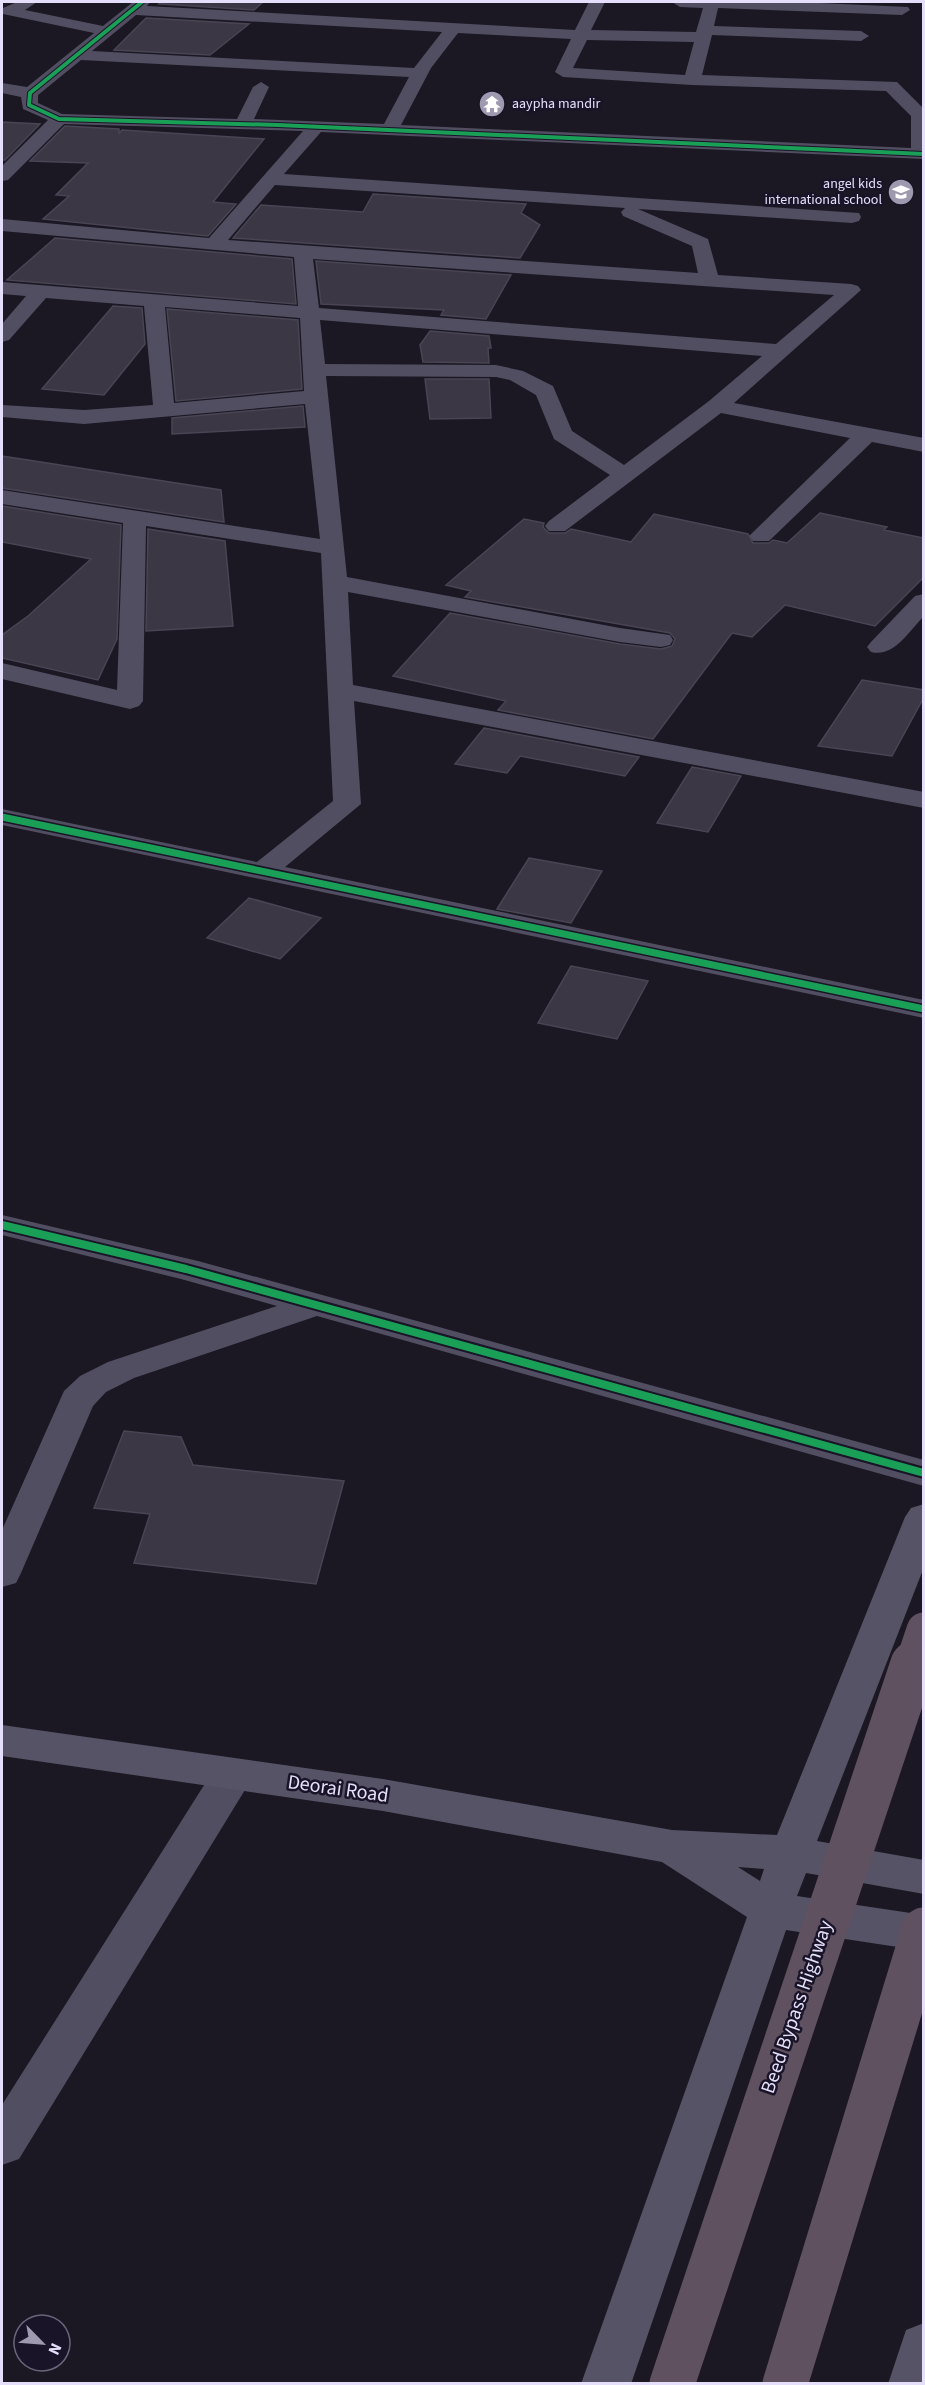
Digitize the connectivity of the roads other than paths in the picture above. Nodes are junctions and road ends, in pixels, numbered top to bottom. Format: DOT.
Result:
graph roads {
  1 [pos="597,2"];
  2 [pos="680,2"];
  3 [pos="712,2"];
  4 [pos="137,6"];
  5 [pos="29,8"];
  6 [pos="907,10"];
  7 [pos="7,15"];
  8 [pos="453,28"];
  9 [pos="106,31"];
  10 [pos="582,34"];
  11 [pos="704,34"];
  12 [pos="861,36"];
  13 [pos="76,55"];
  14 [pos="420,73"];
  15 [pos="692,80"];
  16 [pos="2,87"];
  17 [pos="261,87"];
  18 [pos="30,93"];
  19 [pos="59,119"];
  20 [pos="243,124"];
  21 [pos="316,127"];
  22 [pos="390,130"];
  23 [pos="922,154"];
  24 [pos="2,176"];
  25 [pos="271,179"];
  26 [pos="603,201"];
  27 [pos="852,217"];
  28 [pos="2,225"];
  29 [pos="214,244"];
  30 [pos="303,252"];
  31 [pos="709,280"];
  32 [pos="2,288"];
  33 [pos="39,293"];
  34 [pos="154,300"];
  35 [pos="309,312"];
  36 [pos="2,336"];
  37 [pos="780,351"];
  38 [pos="315,370"];
  39 [pos="315,397"];
  40 [pos="717,406"];
  41 [pos="164,410"];
  42 [pos="2,411"];
  43 [pos="867,434"];
  44 [pos="914,437"];
  45 [pos="625,475"];
  46 [pos="2,497"];
  47 [pos="135,517"];
  48 [pos="557,526"];
  49 [pos="761,536"];
  50 [pos="333,548"];
  51 [pos="334,582"];
  52 [pos="924,601"];
  53 [pos="661,640"];
  54 [pos="880,647"];
  55 [pos="2,671"];
  56 [pos="339,690"];
  57 [pos="924,800"];
  58 [pos="2,817"];
  59 [pos="263,872"];
  60 [pos="924,1009"];
  61 [pos="2,1225"];
  62 [pos="315,1305"];
  63 [pos="924,1473"];
  64 [pos="924,1517"];
  65 [pos="2,1573"];
  66 [pos="924,1630"];
  67 [pos="2,1741"];
  68 [pos="233,1774"];
  69 [pos="672,1847"];
  70 [pos="791,1852"];
  71 [pos="924,1877"];
  72 [pos="771,1910"];
  73 [pos="924,1931"];
  74 [pos="2,2145"];
  75 [pos="924,2346"];
  76 [pos="606,2384"];
  77 [pos="672,2384"];
  78 [pos="785,2384"];
  79 [pos="913,2384"];
  1 -- 10 [label="street"];
  2 -- 3 [label="street"];
  3 -- 6 [label="street"];
  3 -- 11 [label="street"];
  4 -- 8 [label="street"];
  4 -- 9 [label="street"];
  5 -- 7 [label="street"];
  5 -- 9 [label="street"];
  8 -- 10 [label="street"];
  8 -- 14 [label="street"];
  9 -- 13 [label="street"];
  10 -- 11 [label="street"];
  10 -- 15 [label="street"];
  11 -- 12 [label="street"];
  11 -- 15 [label="street"];
  13 -- 14 [label="street"];
  13 -- 18 [label="street"];
  14 -- 22 [label="street"];
  15 -- 23 [label="street"];
  16 -- 18 [label="street"];
  17 -- 20 [label="street"];
  18 -- 19 [label="street"];
  19 -- 20 [label="street"];
  19 -- 24 [label="street"];
  20 -- 21 [label="street"];
  21 -- 22 [label="street"];
  21 -- 25 [label="street"];
  22 -- 23 [label="street"];
  25 -- 26 [label="street"];
  25 -- 29 [label="street"];
  26 -- 27 [label="street"];
  26 -- 31 [label="street"];
  28 -- 29 [label="street"];
  29 -- 30 [label="street"];
  30 -- 31 [label="street"];
  30 -- 35 [label="street"];
  31 -- 37 [label="street"];
  32 -- 33 [label="street"];
  33 -- 34 [label="street"];
  33 -- 36 [label="street"];
  34 -- 35 [label="street"];
  34 -- 41 [label="street"];
  35 -- 37 [label="street"];
  35 -- 38 [label="street"];
  37 -- 40 [label="street"];
  38 -- 39 [label="street"];
  38 -- 45 [label="street"];
  39 -- 41 [label="street"];
  39 -- 50 [label="street"];
  40 -- 43 [label="street"];
  40 -- 45 [label="street"];
  41 -- 42 [label="street"];
  43 -- 44 [label="street"];
  43 -- 49 [label="street"];
  45 -- 48 [label="street"];
  46 -- 47 [label="street"];
  47 -- 50 [label="street"];
  47 -- 55 [label="street"];
  50 -- 51 [label="street"];
  51 -- 53 [label="street"];
  51 -- 56 [label="street"];
  52 -- 54 [label="street"];
  56 -- 57 [label="street"];
  56 -- 59 [label="street"];
  58 -- 59 [label="street"];
  59 -- 60 [label="street"];
  61 -- 62 [label="street"];
  62 -- 63 [label="street"];
  62 -- 65 [label="street"];
  64 -- 70 [label="street"];
  66 -- 77 [label="highway, Beed Bypass Highway, bridge"];
  67 -- 68 [label="street, Deorai Road"];
  68 -- 69 [label="street, Deorai Road"];
  68 -- 74 [label="street"];
  69 -- 70 [label="street"];
  69 -- 72 [label="street"];
  70 -- 71 [label="street"];
  70 -- 72 [label="street"];
  72 -- 73 [label="street"];
  72 -- 76 [label="street"];
  73 -- 78 [label="highway, bridge"];
  75 -- 79 [label="street"];
}
